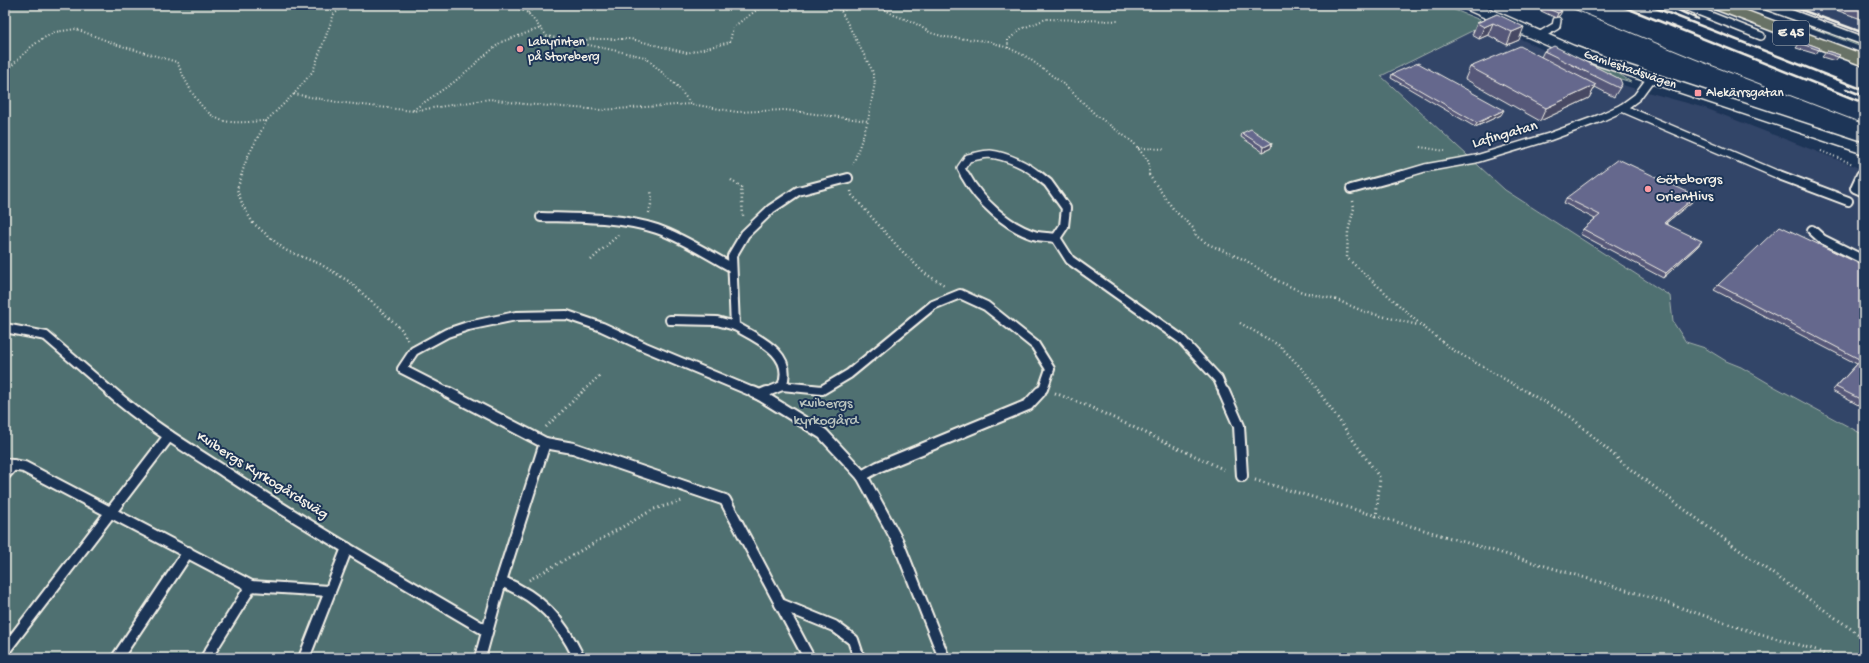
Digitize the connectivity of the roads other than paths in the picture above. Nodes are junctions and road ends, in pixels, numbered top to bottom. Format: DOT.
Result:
graph roads {
  1 [pos="1468,5"];
  2 [pos="1683,5"];
  3 [pos="1717,5"];
  4 [pos="1738,5"];
  5 [pos="1766,5"];
  6 [pos="1557,21"];
  7 [pos="1539,36"];
  8 [pos="1760,36"];
  9 [pos="1864,41"];
  10 [pos="1864,52"];
  11 [pos="1864,61"];
  12 [pos="1651,78"];
  13 [pos="1622,108"];
  14 [pos="1864,149"];
  15 [pos="1864,169"];
  16 [pos="848,178"];
  17 [pos="1351,189"];
  18 [pos="1864,192"];
  19 [pos="1848,201"];
  20 [pos="541,217"];
  21 [pos="1812,230"];
  22 [pos="1056,238"];
  23 [pos="1864,260"];
  24 [pos="731,267"];
  25 [pos="670,320"];
  26 [pos="734,326"];
  27 [pos="5,328"];
  28 [pos="782,386"];
  29 [pos="760,395"];
  30 [pos="169,436"];
  31 [pos="545,443"];
  32 [pos="9,464"];
  33 [pos="5,474"];
  34 [pos="862,476"];
  35 [pos="1242,476"];
  36 [pos="111,512"];
  37 [pos="347,548"];
  38 [pos="188,552"];
  39 [pos="501,581"];
  40 [pos="251,586"];
  41 [pos="329,591"];
  42 [pos="780,604"];
  43 [pos="487,631"];
  44 [pos="5,650"];
  45 [pos="117,658"];
  46 [pos="206,658"];
  47 [pos="304,658"];
  48 [pos="480,658"];
  49 [pos="579,658"];
  50 [pos="809,658"];
  51 [pos="859,658"];
  52 [pos="944,658"];
  1 -- 7 [label="street, Gamlestadsvägen"];
  2 -- 8 [label="lane"];
  3 -- 11 [label="highway, E 45"];
  4 -- 10 [label="highway, E 45"];
  5 -- 9 [label="street"];
  6 -- 7 [label="lane"];
  7 -- 12 [label="street, Gamlestadsvägen"];
  12 -- 13 [label="lane, Lafingatan"];
  12 -- 14 [label="street, Gamlestadsvägen"];
  13 -- 17 [label="lane, Lafingatan"];
  13 -- 19 [label="lane"];
  15 -- 18 [label="lane"];
  16 -- 24 [label="lane"];
  20 -- 24 [label="lane"];
  21 -- 23 [label="lane"];
  22 -- 22 [label="lane"];
  22 -- 35 [label="lane"];
  24 -- 26 [label="lane"];
  25 -- 26 [label="lane"];
  26 -- 28 [label="lane"];
  27 -- 30 [label="lane, Kvibergs Kyrkogårdsväg"];
  28 -- 29 [label="lane"];
  28 -- 34 [label="lane"];
  29 -- 31 [label="lane"];
  29 -- 34 [label="lane"];
  30 -- 36 [label="lane"];
  30 -- 37 [label="lane, Kvibergs Kyrkogårdsväg"];
  31 -- 39 [label="lane"];
  31 -- 42 [label="lane"];
  32 -- 33 [label="lane"];
  32 -- 36 [label="lane"];
  34 -- 52 [label="lane"];
  36 -- 38 [label="lane"];
  36 -- 44 [label="lane"];
  37 -- 41 [label="lane"];
  37 -- 43 [label="lane, Kvibergs Kyrkogårdsväg"];
  38 -- 40 [label="lane"];
  38 -- 45 [label="lane"];
  39 -- 43 [label="lane"];
  39 -- 49 [label="lane"];
  40 -- 41 [label="lane"];
  40 -- 46 [label="lane"];
  41 -- 47 [label="lane"];
  42 -- 50 [label="lane"];
  42 -- 51 [label="lane"];
  43 -- 48 [label="lane"];
}
